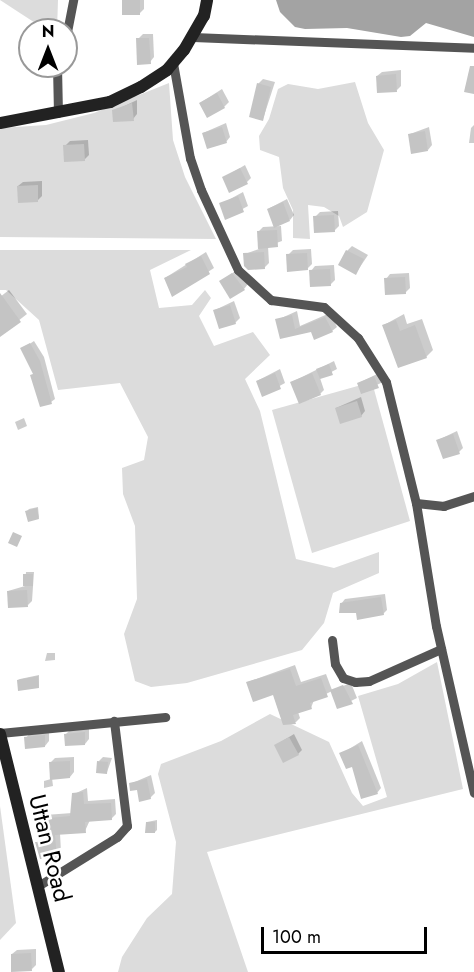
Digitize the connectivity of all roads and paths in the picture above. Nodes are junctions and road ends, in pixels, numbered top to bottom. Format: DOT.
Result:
graph roads {
  1 [pos="73,0"];
  2 [pos="207,0"];
  3 [pos="70,18"];
  4 [pos="193,37"];
  5 [pos="474,48"];
  6 [pos="173,63"];
  7 [pos="57,78"];
  8 [pos="58,113"];
  9 [pos="0,123"];
  10 [pos="474,496"];
  11 [pos="416,502"];
  12 [pos="332,640"];
  13 [pos="441,650"];
  14 [pos="165,717"];
  15 [pos="114,721"];
  16 [pos="0,733"];
  17 [pos="474,793"];
  18 [pos="38,886"];
  19 [pos="59,972"];
  1 -- 3 [label="street"];
  2 -- 4 [label="main road"];
  4 -- 5 [label="street"];
  4 -- 6 [label="main road"];
  6 -- 8 [label="main road"];
  6 -- 11 [label="street"];
  7 -- 8 [label="street"];
  8 -- 9 [label="main road"];
  10 -- 11 [label="street"];
  11 -- 13 [label="street"];
  12 -- 13 [label="street"];
  13 -- 17 [label="street"];
  14 -- 15 [label="street"];
  15 -- 16 [label="street"];
  15 -- 18 [label="street"];
  16 -- 18 [label="main road, Uttan Road"];
  18 -- 19 [label="main road, Uttan Road"];
}
